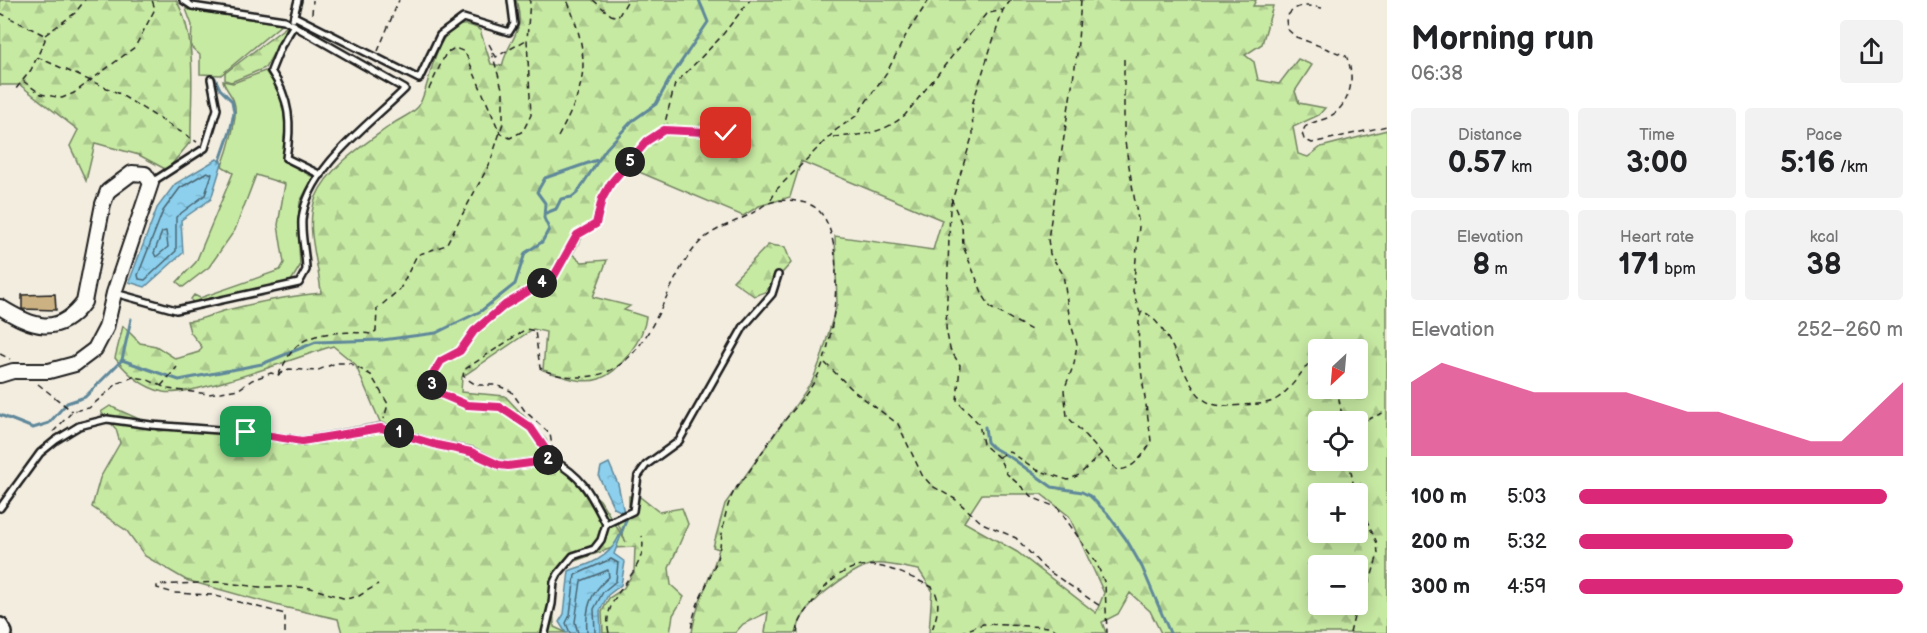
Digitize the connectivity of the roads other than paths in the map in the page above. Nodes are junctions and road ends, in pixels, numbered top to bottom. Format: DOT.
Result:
graph roads {
  1 [pos="183,0"];
  2 [pos="298,0"];
  3 [pos="511,0"];
  4 [pos="294,16"];
  5 [pos="293,24"];
  6 [pos="211,79"];
  7 [pos="321,175"];
  8 [pos="151,183"];
  9 [pos="778,275"];
  10 [pos="114,293"];
  11 [pos="0,307"];
  12 [pos="0,375"];
  13 [pos="0,508"];
  14 [pos="606,524"];
  15 [pos="0,626"];
  16 [pos="4,633"];
  17 [pos="545,633"];
  1 -- 5 [label="lane"];
  2 -- 4 [label="lane"];
  3 -- 4 [label="lane"];
  4 -- 5 [label="lane"];
  5 -- 7 [label="lane"];
  5 -- 7 [label="lane"];
  6 -- 8 [label="lane"];
  7 -- 10 [label="lane"];
  8 -- 10 [label="street"];
  8 -- 11 [label="street"];
  9 -- 14 [label="lane"];
  10 -- 12 [label="street"];
  13 -- 14 [label="lane"];
  14 -- 17 [label="lane"];
  15 -- 16 [label="main road"];
}
